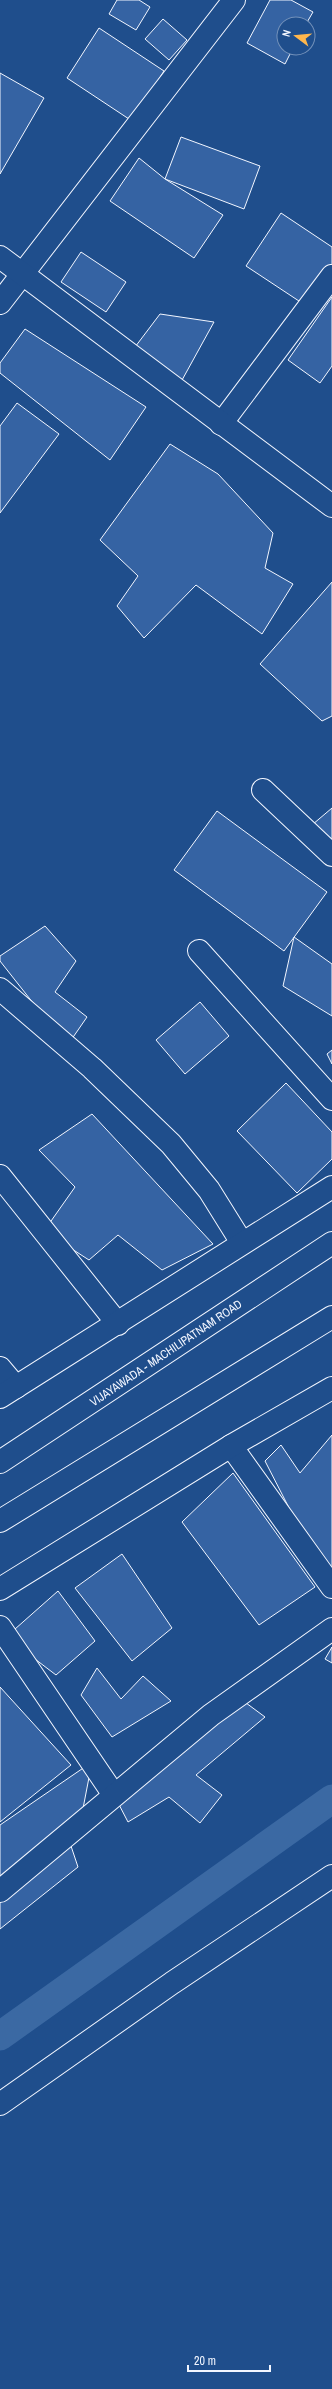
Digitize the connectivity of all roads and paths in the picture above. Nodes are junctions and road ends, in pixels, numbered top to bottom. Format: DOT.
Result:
graph roads {
  1 [pos="234,0"];
  2 [pos="0,257"];
  3 [pos="21,275"];
  4 [pos="332,276"];
  5 [pos="0,303"];
  6 [pos="222,424"];
  7 [pos="332,506"];
  8 [pos="263,790"];
  9 [pos="332,855"];
  10 [pos="199,951"];
  11 [pos="0,989"];
  12 [pos="332,1099"];
  13 [pos="0,1176"];
  14 [pos="332,1187"];
  15 [pos="242,1243"];
  16 [pos="332,1243"];
  17 [pos="332,1317"];
  18 [pos="118,1324"];
  19 [pos="0,1368"];
  20 [pos="332,1388"];
  21 [pos="8,1392"];
  22 [pos="231,1446"];
  23 [pos="0,1462"];
  24 [pos="0,1521"];
  25 [pos="332,1587"];
  26 [pos="0,1589"];
  27 [pos="0,1627"];
  28 [pos="332,1629"];
  29 [pos="114,1795"];
  30 [pos="332,1876"];
  31 [pos="0,1891"];
  32 [pos="0,2104"];
  1 -- 3 [label="main road"];
  2 -- 3 [label="main road"];
  3 -- 5 [label="main road"];
  3 -- 6 [label="main road"];
  4 -- 6 [label="main road"];
  6 -- 7 [label="main road"];
  8 -- 9 [label="main road"];
  10 -- 12 [label="main road"];
  11 -- 15 [label="main road"];
  13 -- 18 [label="main road"];
  14 -- 15 [label="main road"];
  15 -- 18 [label="main road"];
  16 -- 23 [label="main road, VIJAYAWADA - MACHILIPATNAM ROAD"];
  17 -- 24 [label="main road"];
  18 -- 21 [label="main road"];
  19 -- 21 [label="main road"];
  20 -- 22 [label="main road"];
  22 -- 25 [label="main road"];
  22 -- 26 [label="main road"];
  27 -- 29 [label="main road"];
  28 -- 29 [label="main road"];
  29 -- 31 [label="main road"];
  30 -- 32 [label="main road"];
}
